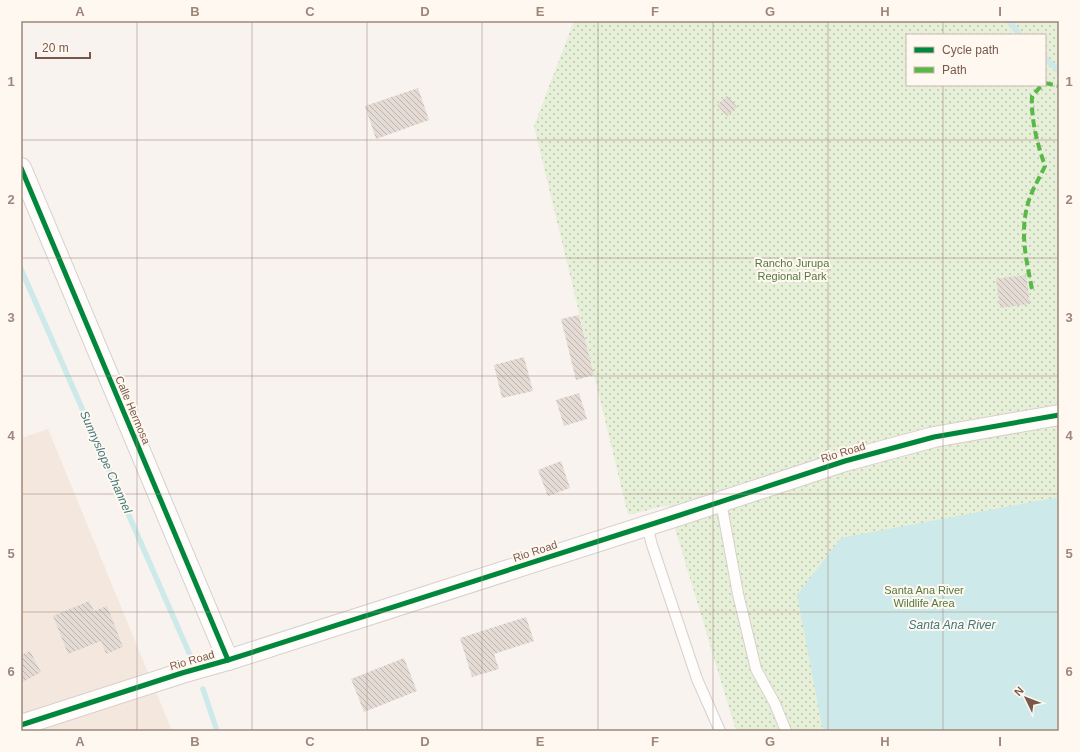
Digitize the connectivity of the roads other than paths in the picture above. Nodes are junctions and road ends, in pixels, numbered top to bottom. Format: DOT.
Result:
graph roads {
  1 [pos="21,168"];
  2 [pos="1059,415"];
  3 [pos="721,502"];
  4 [pos="647,526"];
  5 [pos="228,660"];
  6 [pos="21,725"];
  7 [pos="720,731"];
  8 [pos="786,731"];
  1 -- 5 [label="street, Calle Hermosa"];
  2 -- 3 [label="street, Rio Road"];
  3 -- 4 [label="street, Rio Road"];
  3 -- 8 [label="lane"];
  4 -- 5 [label="street, Rio Road"];
  4 -- 7 [label="lane"];
  5 -- 6 [label="street, Rio Road"];
}
